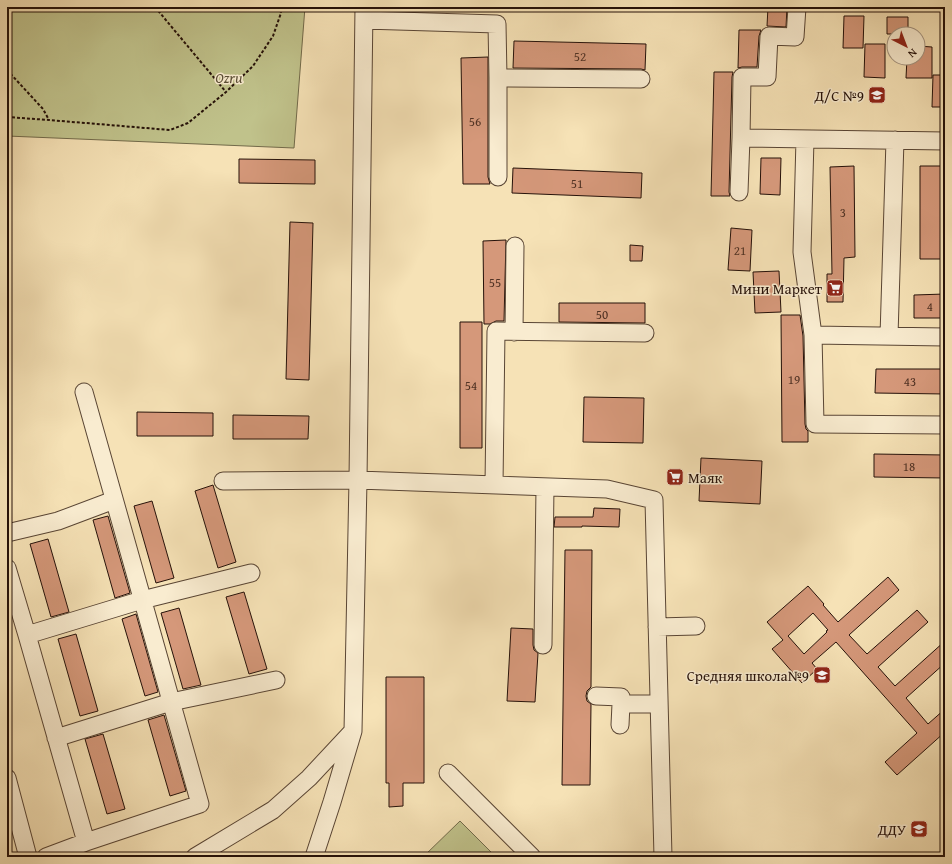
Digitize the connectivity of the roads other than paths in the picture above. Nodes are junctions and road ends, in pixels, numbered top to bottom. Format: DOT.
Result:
graph roads {
  1 [pos="796,7"];
  2 [pos="364,13"];
  3 [pos="498,78"];
  4 [pos="641,79"];
  5 [pos="741,138"];
  6 [pos="805,139"];
  7 [pos="895,140"];
  8 [pos="945,141"];
  9 [pos="498,177"];
  10 [pos="739,192"];
  11 [pos="515,246"];
  12 [pos="514,332"];
  13 [pos="645,333"];
  14 [pos="813,335"];
  15 [pos="890,336"];
  16 [pos="945,337"];
  17 [pos="84,392"];
  18 [pos="945,425"];
  19 [pos="358,480"];
  20 [pos="223,481"];
  21 [pos="494,485"];
  22 [pos="545,487"];
  23 [pos="114,500"];
  24 [pos="7,533"];
  25 [pos="7,568"];
  26 [pos="251,573"];
  27 [pos="142,600"];
  28 [pos="696,626"];
  29 [pos="657,627"];
  30 [pos="27,635"];
  31 [pos="544,645"];
  32 [pos="276,680"];
  33 [pos="596,696"];
  34 [pos="171,702"];
  35 [pos="621,704"];
  36 [pos="659,704"];
  37 [pos="620,725"];
  38 [pos="353,731"];
  39 [pos="56,738"];
  40 [pos="448,773"];
  41 [pos="7,778"];
  42 [pos="86,842"];
  43 [pos="28,857"];
  44 [pos="46,857"];
  45 [pos="195,857"];
  46 [pos="314,857"];
  47 [pos="532,857"];
  48 [pos="663,857"];
  1 -- 5 [label="street"];
  2 -- 3 [label="street"];
  2 -- 19 [label="street"];
  3 -- 4 [label="street"];
  3 -- 9 [label="street"];
  5 -- 6 [label="street"];
  5 -- 10 [label="street"];
  6 -- 7 [label="street"];
  6 -- 14 [label="street"];
  7 -- 8 [label="street"];
  7 -- 15 [label="street"];
  11 -- 12 [label="street"];
  12 -- 13 [label="street"];
  12 -- 21 [label="street"];
  14 -- 15 [label="street"];
  14 -- 18 [label="street"];
  15 -- 16 [label="street"];
  17 -- 23 [label="street"];
  19 -- 20 [label="street"];
  19 -- 21 [label="street"];
  19 -- 38 [label="street"];
  21 -- 22 [label="street"];
  22 -- 29 [label="street"];
  22 -- 31 [label="street"];
  23 -- 24 [label="street"];
  23 -- 27 [label="street"];
  25 -- 30 [label="street"];
  26 -- 27 [label="street"];
  27 -- 30 [label="street"];
  27 -- 34 [label="street"];
  28 -- 29 [label="street"];
  29 -- 36 [label="street"];
  30 -- 39 [label="street"];
  32 -- 34 [label="street"];
  33 -- 35 [label="street"];
  34 -- 39 [label="street"];
  34 -- 42 [label="street"];
  35 -- 36 [label="street"];
  35 -- 37 [label="street"];
  36 -- 48 [label="street"];
  38 -- 45 [label="street"];
  38 -- 46 [label="street"];
  39 -- 42 [label="street"];
  40 -- 47 [label="street"];
  41 -- 43 [label="street"];
  42 -- 44 [label="street"];
}
